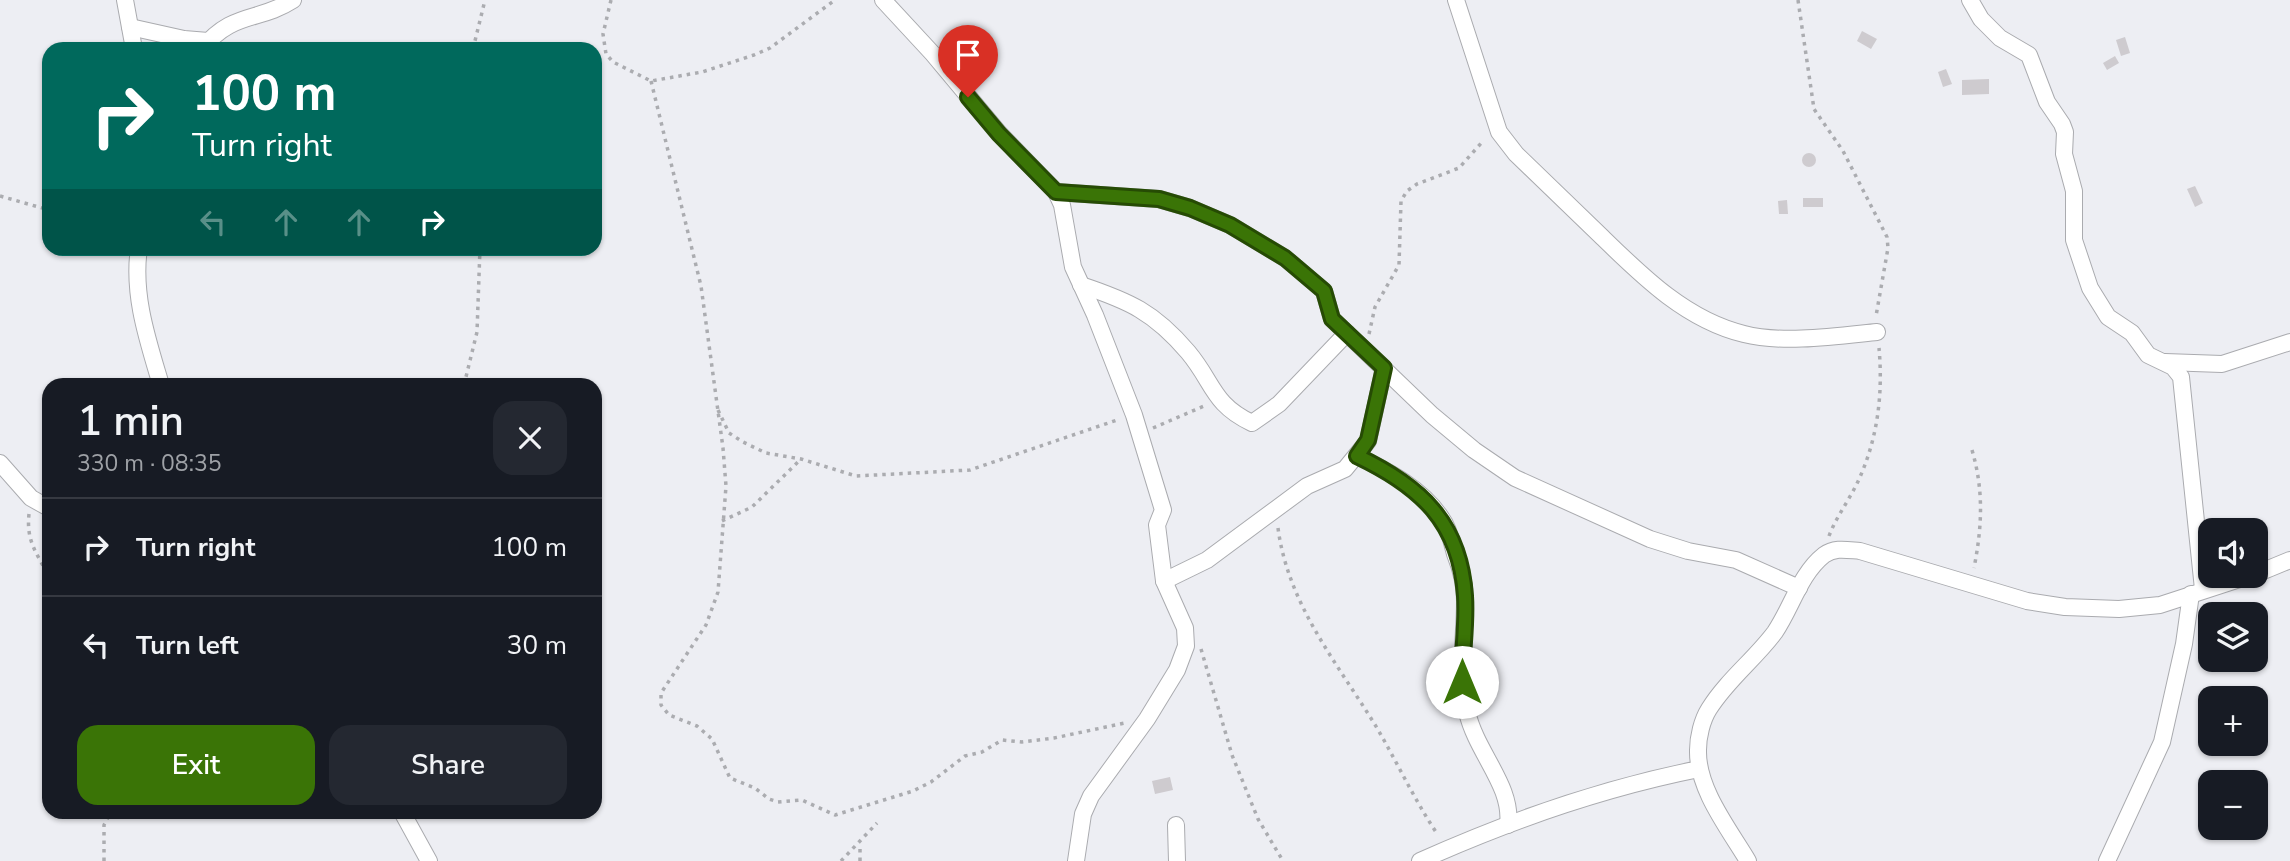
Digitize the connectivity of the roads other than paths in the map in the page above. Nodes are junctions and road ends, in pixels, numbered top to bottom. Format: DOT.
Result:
graph roads {
  1 [pos="125,0"];
  2 [pos="293,0"];
  3 [pos="883,0"];
  4 [pos="1456,0"];
  5 [pos="1970,0"];
  6 [pos="130,27"];
  7 [pos="133,42"];
  8 [pos="194,42"];
  9 [pos="209,42"];
  10 [pos="1056,192"];
  11 [pos="138,256"];
  12 [pos="1081,285"];
  13 [pos="1877,332"];
  14 [pos="1347,333"];
  15 [pos="2290,342"];
  16 [pos="2165,362"];
  17 [pos="1384,368"];
  18 [pos="159,378"];
  19 [pos="1357,456"];
  20 [pos="0,463"];
  21 [pos="42,504"];
  22 [pos="2290,559"];
  23 [pos="2268,569"];
  24 [pos="1164,581"];
  25 [pos="1799,588"];
  26 [pos="2210,588"];
  27 [pos="2197,592"];
  28 [pos="1699,769"];
  29 [pos="406,819"];
  30 [pos="1176,825"];
  31 [pos="1508,825"];
  32 [pos="1079,833"];
  33 [pos="429,861"];
  34 [pos="1076,861"];
  35 [pos="1090,861"];
  36 [pos="1177,861"];
  37 [pos="1420,861"];
  38 [pos="1748,861"];
  39 [pos="2107,861"];
  1 -- 6 [label="street"];
  2 -- 9 [label="street"];
  3 -- 10 [label="street"];
  4 -- 13 [label="street"];
  5 -- 16 [label="street"];
  6 -- 7 [label="street"];
  6 -- 8 [label="street"];
  10 -- 12 [label="street"];
  10 -- 14 [label="street"];
  11 -- 18 [label="street"];
  12 -- 14 [label="street"];
  12 -- 24 [label="street"];
  14 -- 17 [label="street"];
  15 -- 16 [label="street"];
  16 -- 27 [label="street"];
  17 -- 19 [label="street"];
  17 -- 25 [label="street"];
  19 -- 24 [label="street"];
  19 -- 31 [label="street"];
  20 -- 21 [label="street"];
  22 -- 23 [label="street"];
  24 -- 32 [label="street"];
  25 -- 27 [label="street"];
  25 -- 28 [label="street"];
  26 -- 27 [label="street"];
  27 -- 39 [label="street"];
  28 -- 31 [label="street"];
  28 -- 38 [label="street"];
  29 -- 33 [label="street"];
  30 -- 36 [label="street"];
  31 -- 37 [label="street"];
  32 -- 34 [label="street"];
  32 -- 35 [label="street"];
}
